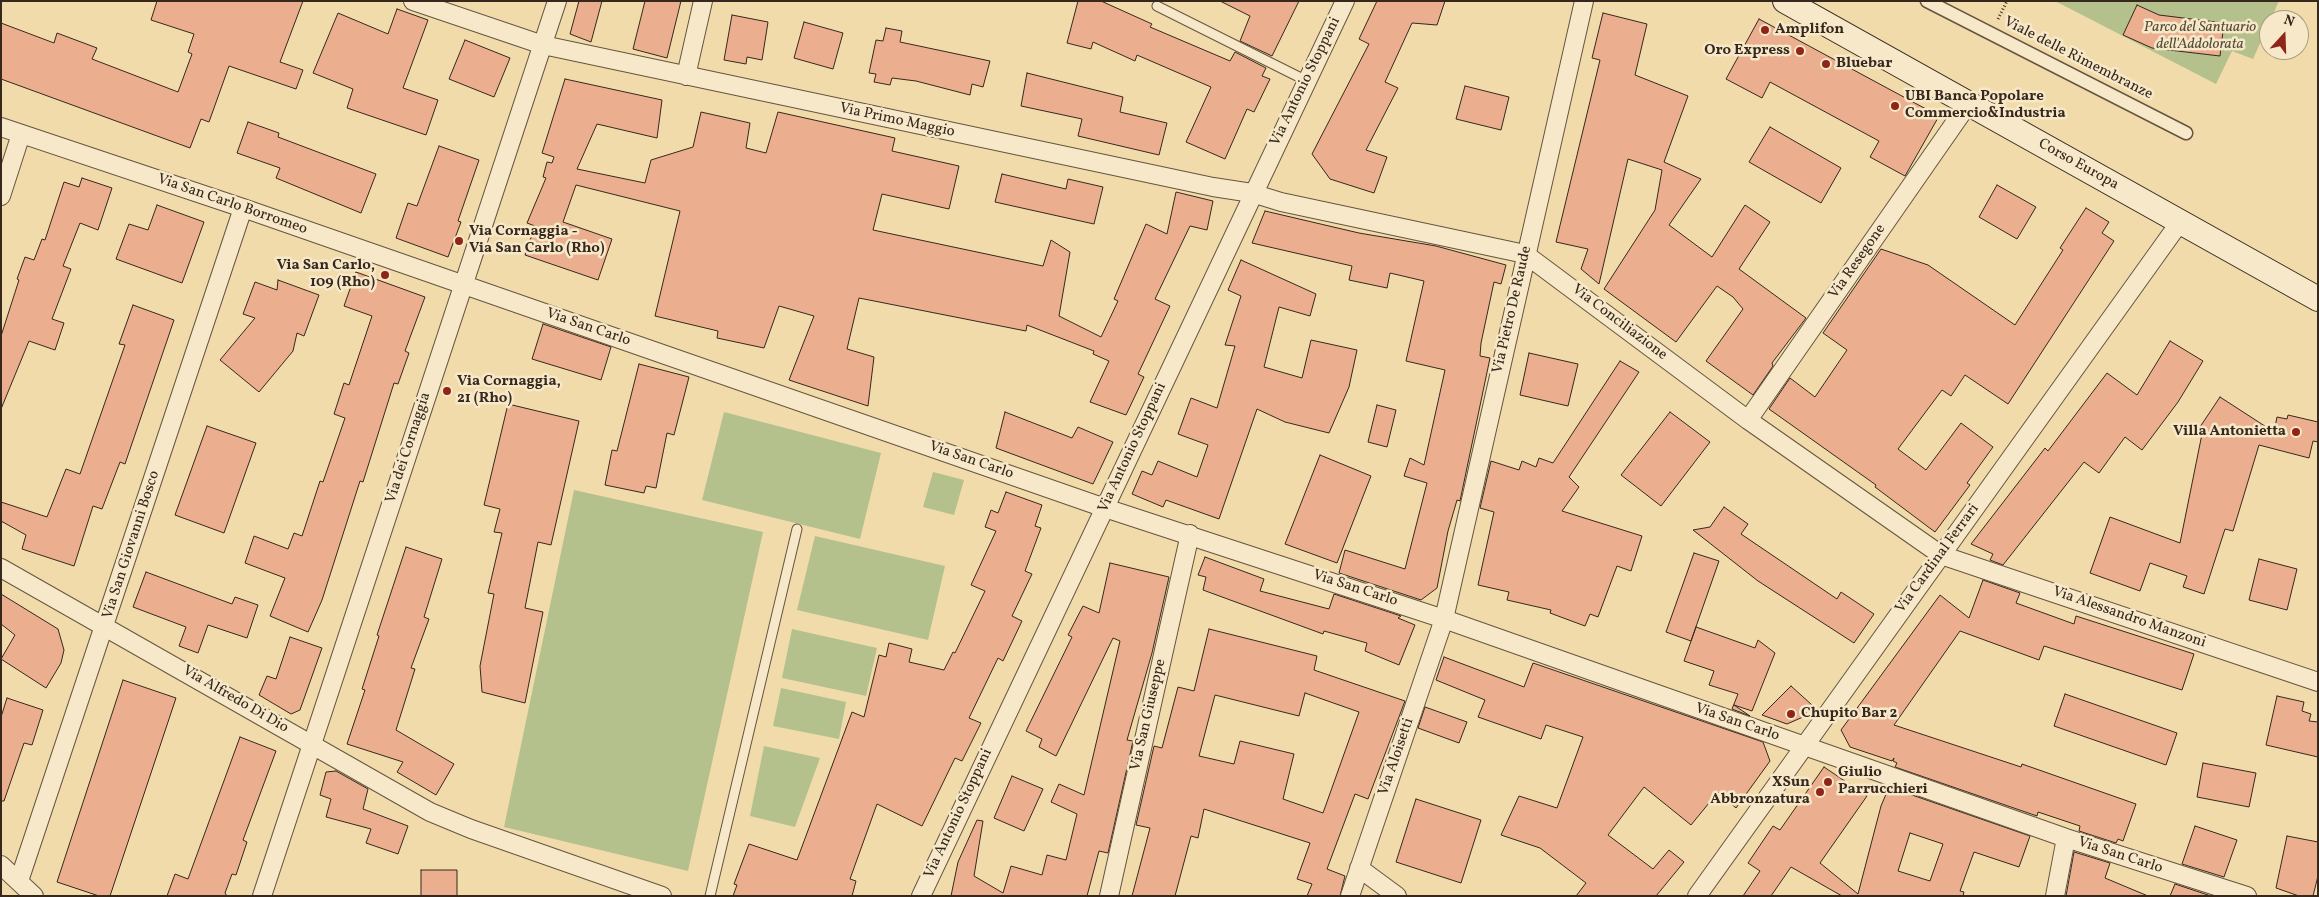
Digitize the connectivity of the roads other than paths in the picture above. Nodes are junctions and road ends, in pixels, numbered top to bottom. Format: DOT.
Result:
graph roads {
  1 [pos="413,1"];
  2 [pos="557,1"];
  3 [pos="703,1"];
  4 [pos="1584,1"];
  5 [pos="1785,1"];
  6 [pos="1927,1"];
  7 [pos="1344,2"];
  8 [pos="1158,6"];
  9 [pos="543,45"];
  10 [pos="686,76"];
  11 [pos="1306,81"];
  12 [pos="1968,104"];
  13 [pos="1,127"];
  14 [pos="2186,133"];
  15 [pos="22,134"];
  16 [pos="1252,193"];
  17 [pos="1,196"];
  18 [pos="243,208"];
  19 [pos="2180,222"];
  20 [pos="1525,254"];
  21 [pos="463,284"];
  22 [pos="2318,299"];
  23 [pos="1748,420"];
  24 [pos="1105,508"];
  25 [pos="797,529"];
  26 [pos="1190,534"];
  27 [pos="1941,555"];
  28 [pos="1,568"];
  29 [pos="1444,619"];
  30 [pos="105,626"];
  31 [pos="2318,682"];
  32 [pos="312,744"];
  33 [pos="1804,746"];
  34 [pos="2066,838"];
  35 [pos="1,865"];
  36 [pos="1359,868"];
  37 [pos="19,881"];
  38 [pos="34,896"];
  39 [pos="262,896"];
  40 [pos="662,896"];
  41 [pos="710,896"];
  42 [pos="921,896"];
  43 [pos="1109,896"];
  44 [pos="1350,896"];
  45 [pos="1397,896"];
  46 [pos="1697,896"];
  47 [pos="2055,896"];
  48 [pos="2247,896"];
  1 -- 9 [label="street, Via Primo Maggio"];
  2 -- 9 [label="street, Via dei Cornaggia"];
  3 -- 10 [label="street"];
  4 -- 20 [label="street, Via Pietro De Raude"];
  5 -- 12 [label="main road, Corso Europa"];
  6 -- 14 [label="street, Viale delle Rimembranze"];
  7 -- 11 [label="street, Via Antonio Stoppani"];
  8 -- 11 [label="lane"];
  9 -- 10 [label="street, Via Primo Maggio"];
  9 -- 21 [label="street, Via dei Cornaggia"];
  10 -- 16 [label="street, Via Primo Maggio"];
  11 -- 16 [label="street, Via Antonio Stoppani"];
  12 -- 19 [label="main road, Corso Europa"];
  12 -- 23 [label="street, Via Resegone"];
  13 -- 15 [label="street, Via San Carlo Borromeo"];
  15 -- 17 [label="street"];
  15 -- 18 [label="street, Via San Carlo Borromeo"];
  16 -- 20 [label="street, Via Conciliazione"];
  16 -- 24 [label="street, Via Antonio Stoppani"];
  18 -- 21 [label="street, Via San Carlo Borromeo"];
  18 -- 30 [label="street, Via San Giovanni Bosco"];
  19 -- 22 [label="main road, Corso Europa"];
  19 -- 27 [label="street, Via Cardinal Ferrari"];
  20 -- 23 [label="street, Via Conciliazione"];
  20 -- 29 [label="street, Via Pietro De Raude"];
  21 -- 24 [label="street, Via San Carlo"];
  21 -- 32 [label="street, Via dei Cornaggia"];
  23 -- 27 [label="street, Via Conciliazione"];
  24 -- 26 [label="street, Via San Carlo"];
  24 -- 42 [label="street, Via Antonio Stoppani"];
  25 -- 41 [label="lane"];
  26 -- 29 [label="street, Via San Carlo"];
  26 -- 43 [label="street, Via San Giuseppe"];
  27 -- 31 [label="street, Via Alessandro Manzoni"];
  27 -- 33 [label="street, Via Cardinal Ferrari"];
  28 -- 30 [label="street, Via Alfredo Di Dio"];
  29 -- 33 [label="street, Via San Carlo"];
  29 -- 36 [label="street, Via Aloisetti"];
  30 -- 32 [label="street, Via Alfredo Di Dio"];
  30 -- 37 [label="street, Via San Giovanni Bosco"];
  32 -- 39 [label="street, Via dei Cornaggia"];
  32 -- 40 [label="street, Via Alfredo Di Dio"];
  33 -- 34 [label="street, Via San Carlo"];
  33 -- 46 [label="street, Via Cardinal Ferrari"];
  34 -- 47 [label="street"];
  34 -- 48 [label="street, Via San Carlo"];
  35 -- 37 [label="street"];
  36 -- 44 [label="street, Via Aloisetti"];
  36 -- 45 [label="street"];
  37 -- 38 [label="street"];
}
